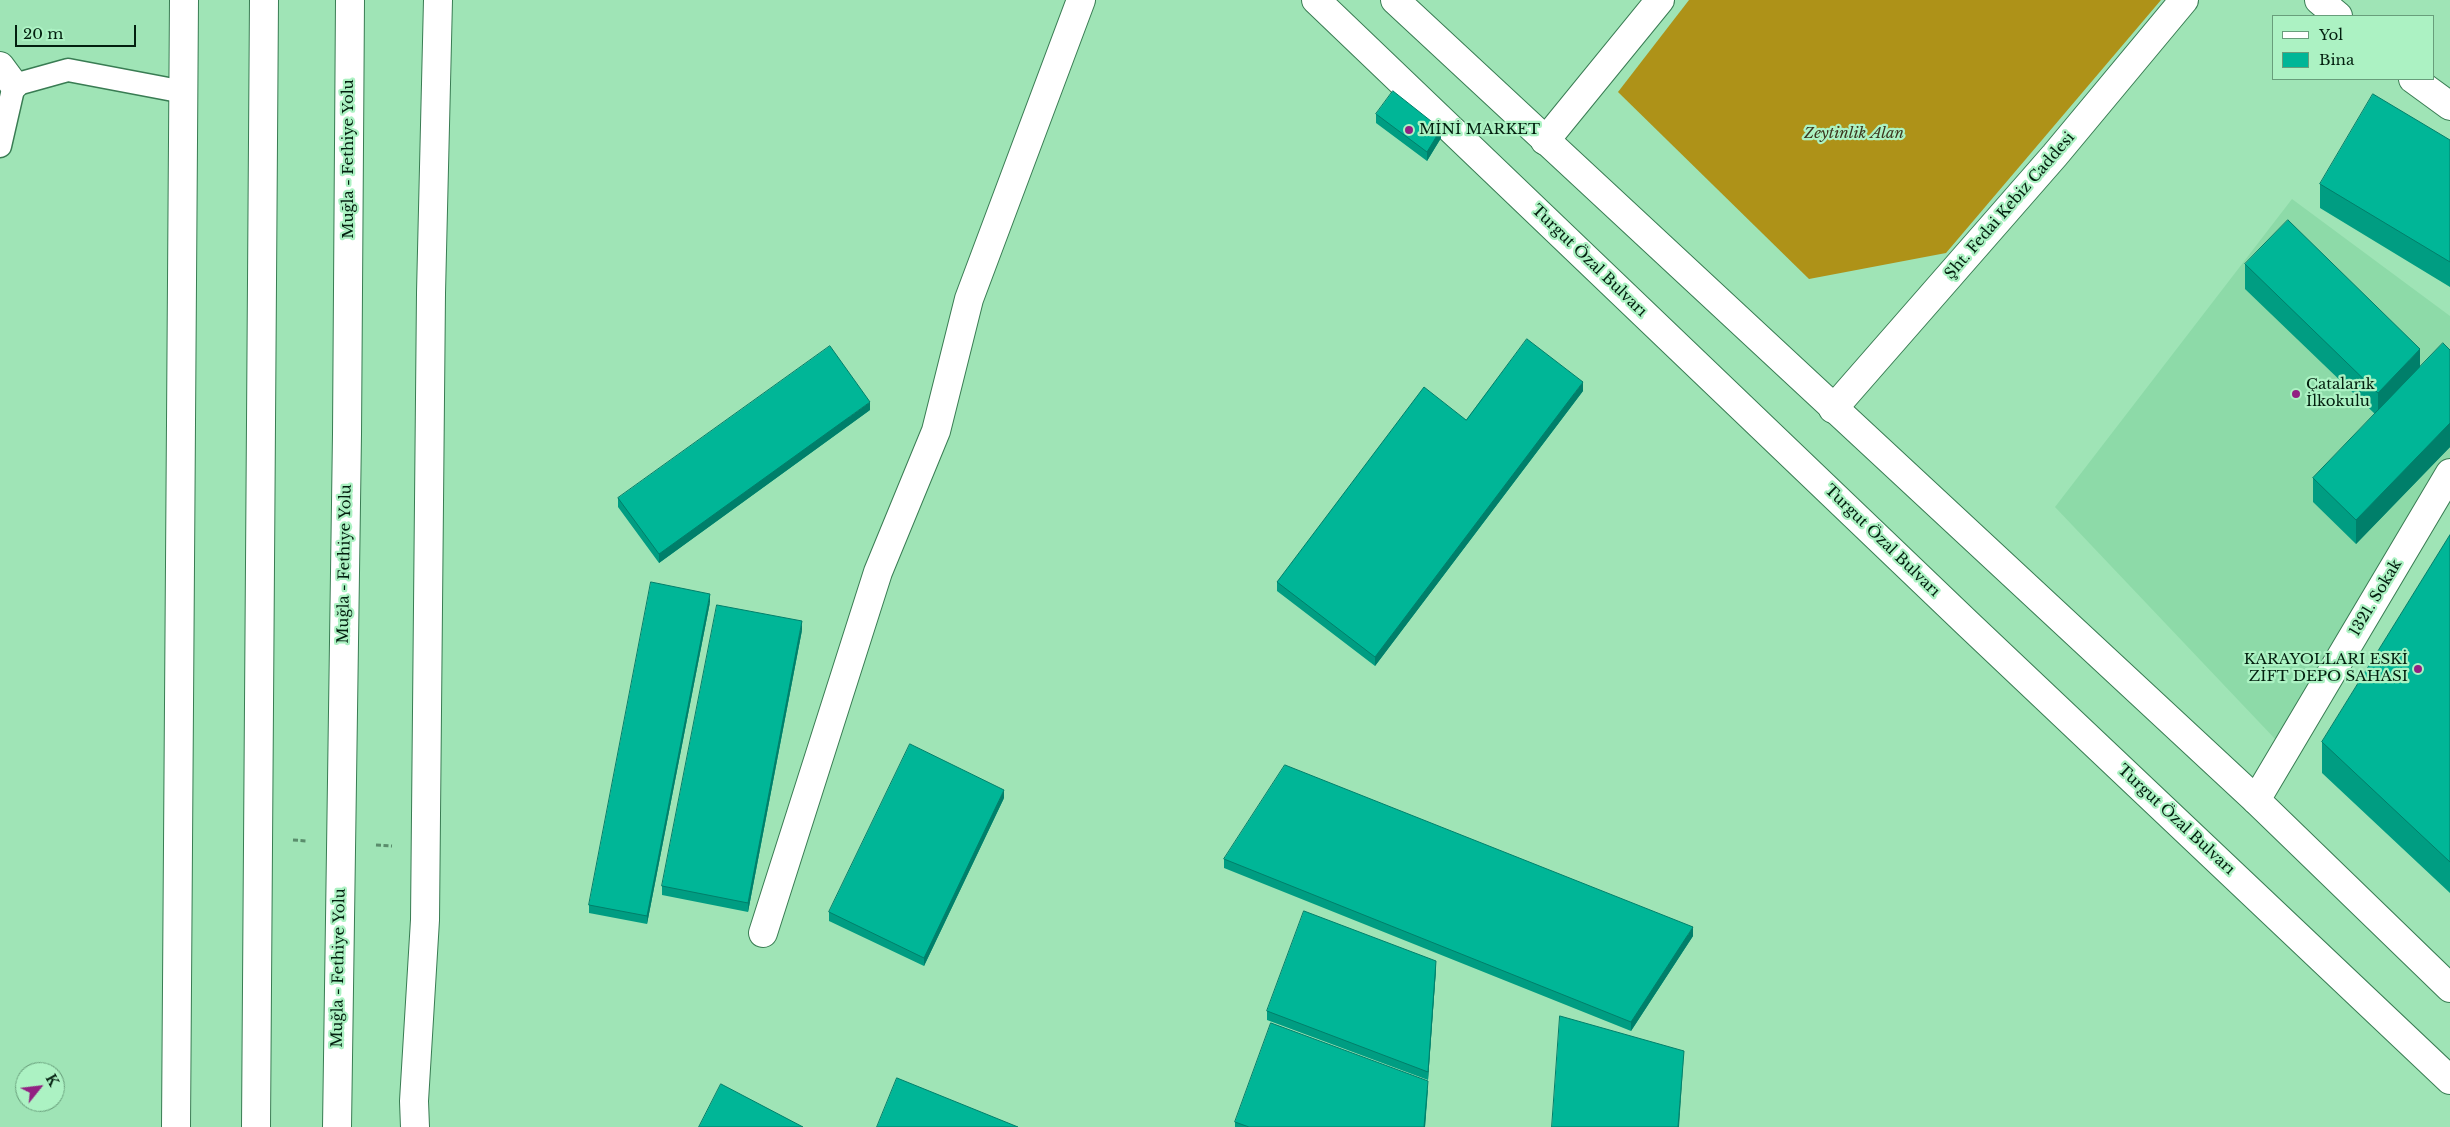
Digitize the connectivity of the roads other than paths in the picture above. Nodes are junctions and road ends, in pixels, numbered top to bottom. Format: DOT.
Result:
graph roads {
  1 [pos="184,0"];
  2 [pos="264,0"];
  3 [pos="350,0"];
  4 [pos="438,0"];
  5 [pos="1081,0"];
  6 [pos="1316,0"];
  7 [pos="1395,0"];
  8 [pos="1660,0"];
  9 [pos="2184,0"];
  10 [pos="2318,0"];
  11 [pos="2337,15"];
  12 [pos="7,75"];
  13 [pos="2414,80"];
  14 [pos="184,92"];
  15 [pos="2450,106"];
  16 [pos="1544,141"];
  17 [pos="0,146"];
  18 [pos="1833,409"];
  19 [pos="2450,473"];
  20 [pos="2256,800"];
  21 [pos="763,933"];
  22 [pos="2450,988"];
  23 [pos="2450,1080"];
  24 [pos="176,1127"];
  25 [pos="256,1127"];
  26 [pos="337,1127"];
  27 [pos="415,1127"];
  1 -- 14 [label="main road"];
  2 -- 25 [label="main road"];
  3 -- 26 [label="main road, Muğla - Fethiye Yolu"];
  4 -- 27 [label="main road"];
  5 -- 21 [label="main road"];
  6 -- 23 [label="main road, Turgut Özal Bulvarı"];
  7 -- 16 [label="main road"];
  8 -- 16 [label="main road"];
  9 -- 18 [label="main road, Şht. Fedai Kebiz Caddesi"];
  10 -- 11 [label="main road"];
  12 -- 14 [label="lane"];
  12 -- 17 [label="lane"];
  13 -- 15 [label="main road"];
  14 -- 24 [label="main road"];
  16 -- 18 [label="main road"];
  18 -- 20 [label="main road"];
  19 -- 20 [label="main road, 1321. Sokak"];
  20 -- 22 [label="main road"];
}
